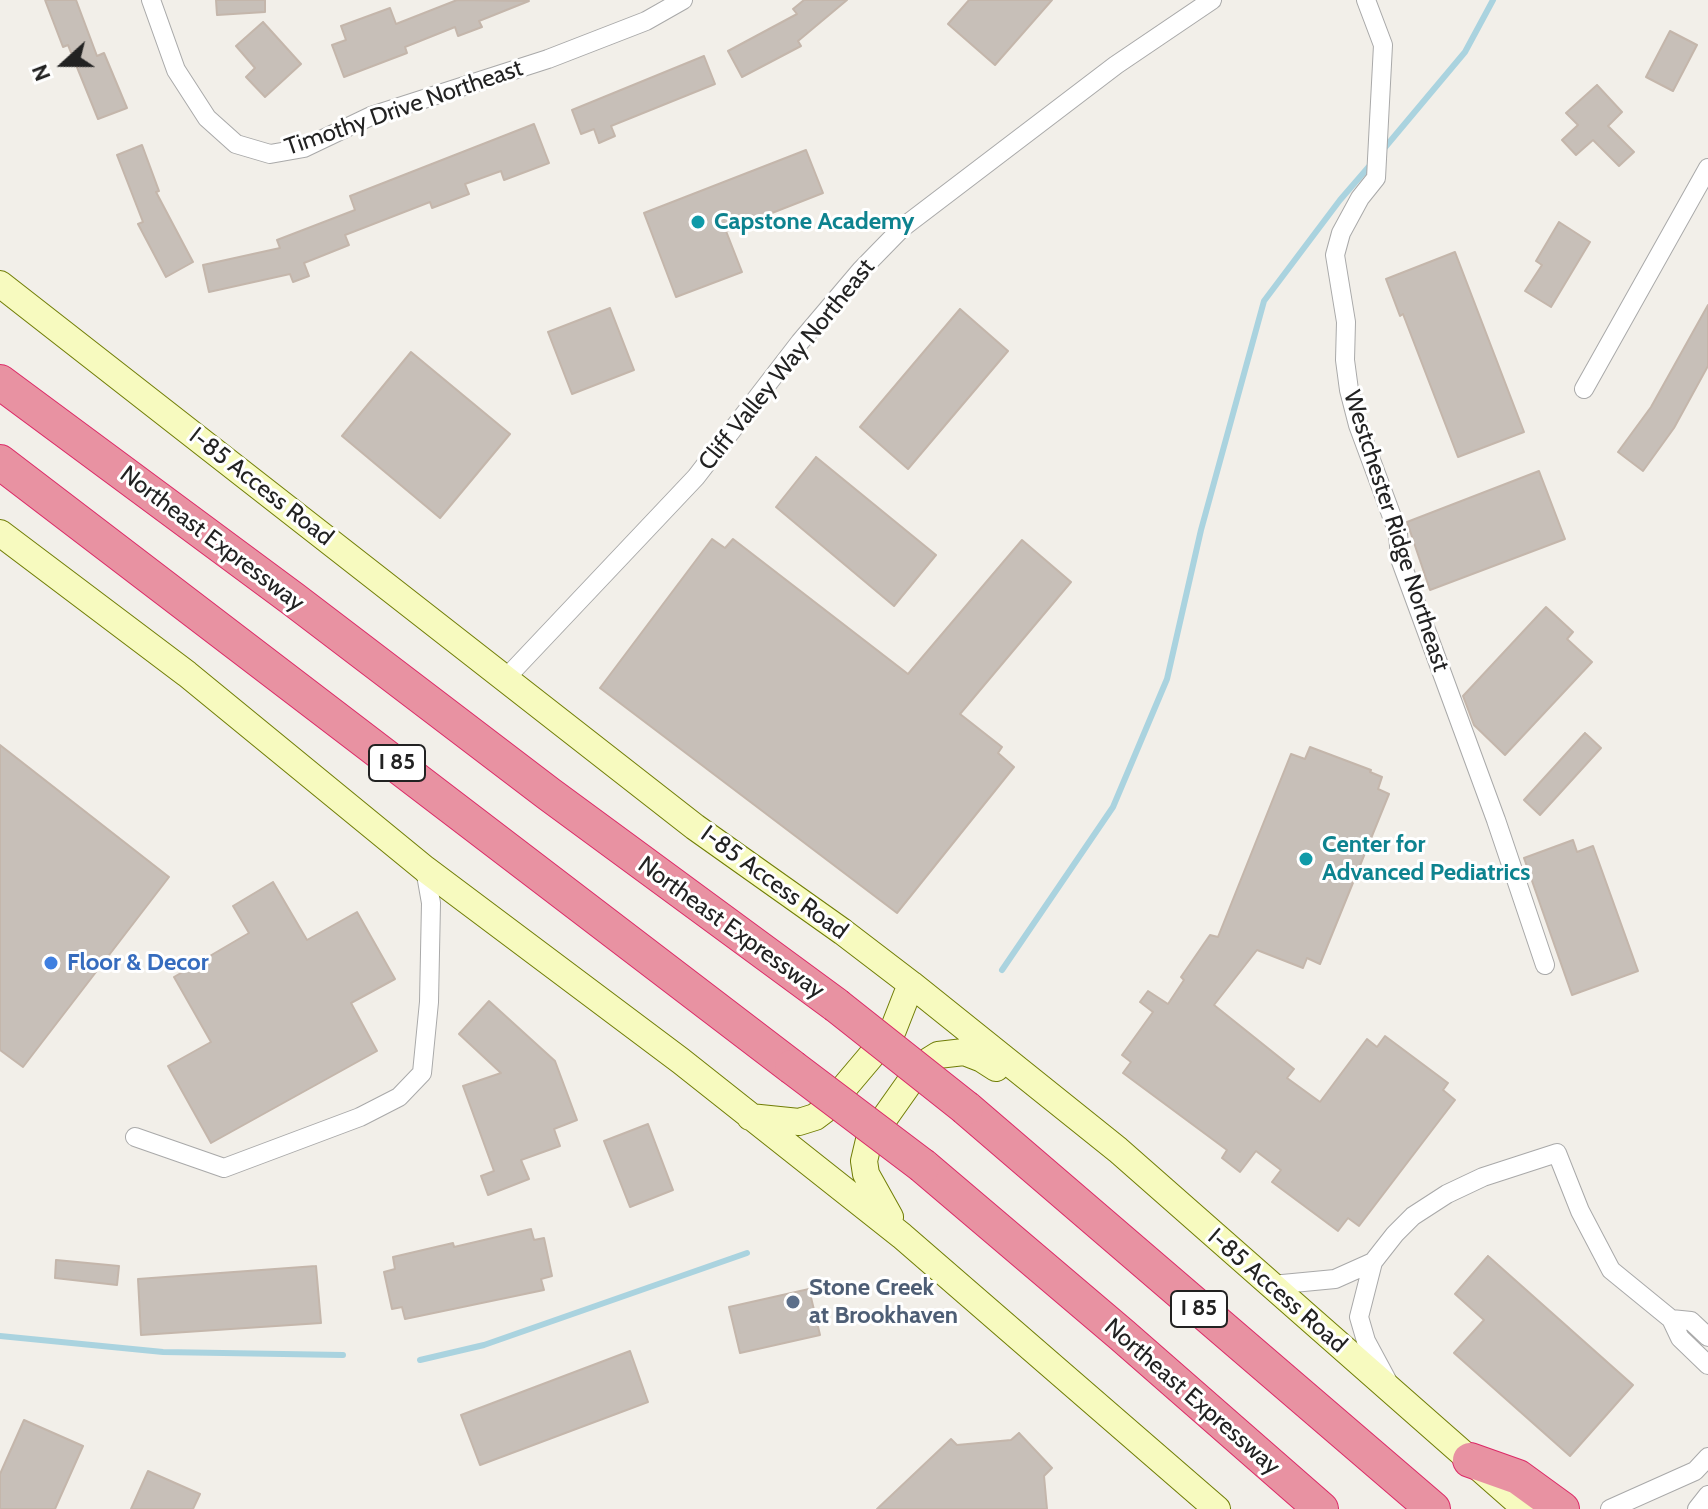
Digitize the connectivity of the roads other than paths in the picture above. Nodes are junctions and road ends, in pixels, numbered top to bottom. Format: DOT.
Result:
graph roads {
  1 [pos="151,0"];
  2 [pos="683,0"];
  3 [pos="1212,0"];
  4 [pos="1366,0"];
  5 [pos="1708,168"];
  6 [pos="0,284"];
  7 [pos="0,382"];
  8 [pos="1584,389"];
  9 [pos="0,462"];
  10 [pos="0,533"];
  11 [pos="506,678"];
  12 [pos="425,869"];
  13 [pos="843,932"];
  14 [pos="1545,965"];
  15 [pos="911,984"];
  16 [pos="893,1030"];
  17 [pos="750,1117"];
  18 [pos="135,1137"];
  19 [pos="1118,1150"];
  20 [pos="902,1236"];
  21 [pos="1373,1262"];
  22 [pos="1272,1285"];
  23 [pos="1671,1319"];
  24 [pos="1708,1337"];
  25 [pos="1708,1365"];
  26 [pos="1394,1393"];
  27 [pos="1708,1457"];
  28 [pos="1470,1460"];
  29 [pos="1708,1495"];
  30 [pos="1217,1509"];
  31 [pos="1321,1509"];
  32 [pos="1433,1509"];
  33 [pos="1526,1509"];
  34 [pos="1562,1509"];
  35 [pos="1610,1509"];
  36 [pos="1697,1509"];
  1 -- 2 [label="street, Timothy Drive Northeast"];
  3 -- 11 [label="street, Cliff Valley Way Northeast"];
  4 -- 14 [label="street, Westchester Ridge Northeast"];
  5 -- 8 [label="street"];
  6 -- 11 [label="main road, I-85 Access Road"];
  7 -- 32 [label="highway, Northeast Expressway / I 85, bridge"];
  9 -- 31 [label="highway, Northeast Expressway / I 85, bridge"];
  10 -- 12 [label="main road"];
  11 -- 13 [label="main road, I-85 Access Road"];
  12 -- 17 [label="main road"];
  12 -- 18 [label="street"];
  13 -- 15 [label="main road, I-85 Access Road"];
  13 -- 16 [label="main road"];
  15 -- 16 [label="main road"];
  15 -- 19 [label="main road, I-85 Access Road"];
  16 -- 17 [label="main road"];
  17 -- 20 [label="main road"];
  19 -- 20 [label="main road"];
  19 -- 22 [label="main road, I-85 Access Road"];
  20 -- 30 [label="main road"];
  21 -- 22 [label="street"];
  21 -- 23 [label="street"];
  21 -- 26 [label="street"];
  22 -- 26 [label="main road, I-85 Access Road"];
  23 -- 24 [label="street"];
  23 -- 25 [label="street"];
  26 -- 28 [label="main road, I-85 Access Road"];
  27 -- 35 [label="street"];
  28 -- 33 [label="main road, I-85 Access Road"];
  28 -- 34 [label="highway"];
  29 -- 36 [label="street"];
}
